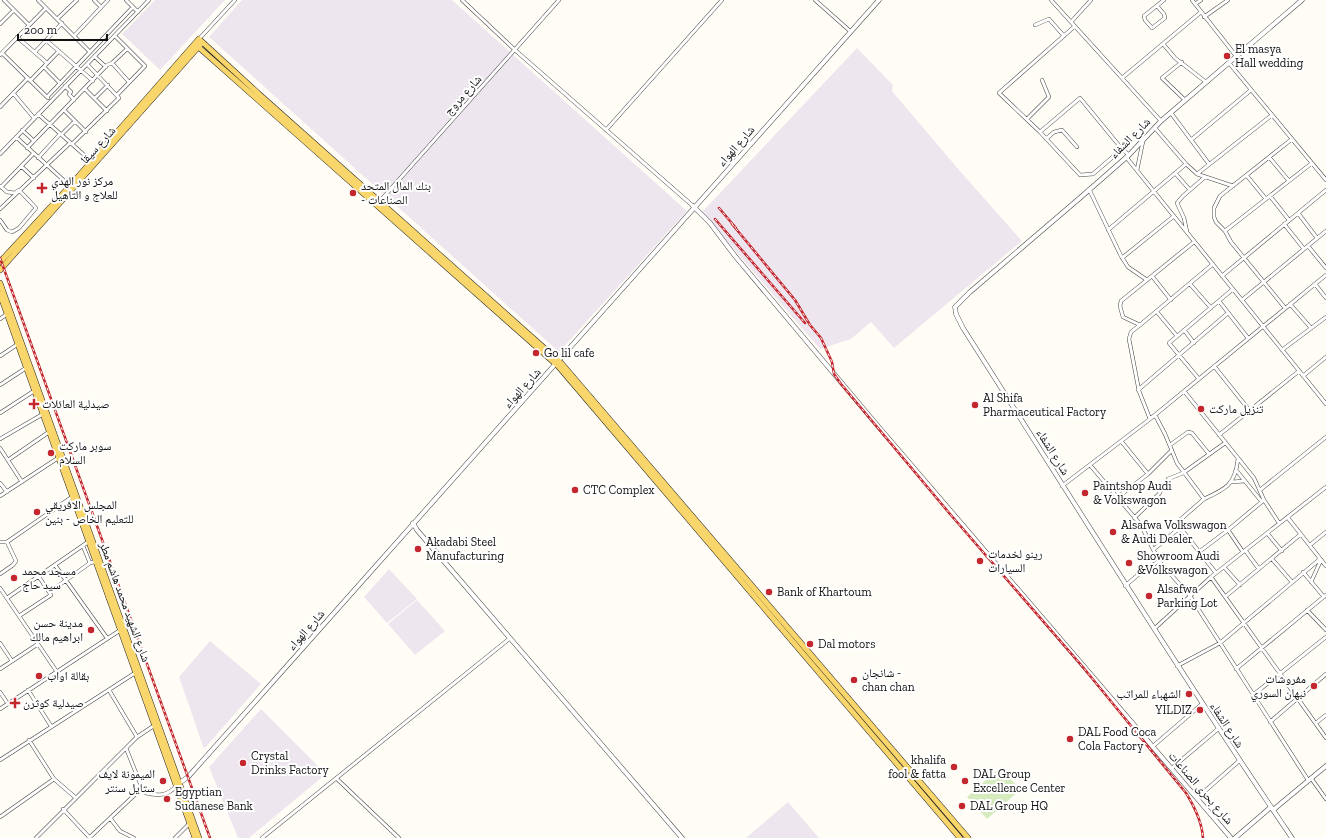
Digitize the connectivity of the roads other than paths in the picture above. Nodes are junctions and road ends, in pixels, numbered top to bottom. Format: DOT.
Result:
graph roads {
  1 [pos="4,0"];
  2 [pos="38,0"];
  3 [pos="77,0"];
  4 [pos="94,0"];
  5 [pos="108,0"];
  6 [pos="126,0"];
  7 [pos="149,0"];
  8 [pos="235,0"];
  9 [pos="462,0"];
  10 [pos="559,0"];
  11 [pos="722,0"];
  12 [pos="815,0"];
  13 [pos="879,0"];
  14 [pos="1051,0"];
  15 [pos="1091,0"];
  16 [pos="1164,0"];
  17 [pos="1192,0"];
  18 [pos="1201,0"];
  19 [pos="1228,0"];
  20 [pos="1302,0"];
  21 [pos="1195,4"];
  22 [pos="1156,6"];
  23 [pos="101,7"];
  24 [pos="46,8"];
  25 [pos="133,8"];
  26 [pos="14,10"];
  27 [pos="138,12"];
  28 [pos="1201,12"];
  29 [pos="1204,16"];
  30 [pos="57,19"];
  31 [pos="1071,22"];
  32 [pos="62,23"];
  33 [pos="0,24"];
  34 [pos="29,25"];
  35 [pos="1035,25"];
  36 [pos="1075,26"];
  37 [pos="850,31"];
  38 [pos="74,36"];
  39 [pos="115,36"];
  40 [pos="1064,36"];
  41 [pos="17,37"];
  42 [pos="46,40"];
  43 [pos="201,40"];
  44 [pos="197,45"];
  45 [pos="1164,45"];
  46 [pos="127,49"];
  47 [pos="515,50"];
  48 [pos="59,51"];
  49 [pos="35,52"];
  50 [pos="90,52"];
  51 [pos="1,54"];
  52 [pos="1236,56"];
  53 [pos="94,57"];
  54 [pos="1182,62"];
  55 [pos="112,63"];
  56 [pos="1229,63"];
  57 [pos="87,64"];
  58 [pos="44,66"];
  59 [pos="76,67"];
  60 [pos="106,67"];
  61 [pos="81,70"];
  62 [pos="98,76"];
  63 [pos="1122,78"];
  64 [pos="29,79"];
  65 [pos="1042,80"];
  66 [pos="93,81"];
  67 [pos="129,82"];
  68 [pos="1206,82"];
  69 [pos="60,84"];
  70 [pos="108,85"];
  71 [pos="65,86"];
  72 [pos="85,89"];
  73 [pos="1251,90"];
  74 [pos="14,93"];
  75 [pos="117,94"];
  76 [pos="47,97"];
  77 [pos="95,98"];
  78 [pos="50,100"];
  79 [pos="74,100"];
  80 [pos="1185,100"];
  81 [pos="0,107"];
  82 [pos="64,110"];
  83 [pos="107,111"];
  84 [pos="1171,113"];
  85 [pos="38,114"];
  86 [pos="1272,115"];
  87 [pos="34,118"];
  88 [pos="1027,119"];
  89 [pos="75,121"];
  90 [pos="1161,121"];
  91 [pos="50,125"];
  92 [pos="1155,128"];
  93 [pos="22,130"];
  94 [pos="606,130"];
  95 [pos="86,132"];
  96 [pos="1040,132"];
  97 [pos="60,134"];
  98 [pos="16,137"];
  99 [pos="1292,138"];
  100 [pos="1046,139"];
  101 [pos="1143,140"];
  102 [pos="1191,140"];
  103 [pos="34,141"];
  104 [pos="71,144"];
  105 [pos="1077,147"];
  106 [pos="27,148"];
  107 [pos="1122,150"];
  108 [pos="0,154"];
  109 [pos="33,154"];
  110 [pos="1127,156"];
  111 [pos="1269,157"];
  112 [pos="38,158"];
  113 [pos="91,161"];
  114 [pos="1312,163"];
  115 [pos="1186,164"];
  116 [pos="1209,164"];
  117 [pos="21,166"];
  118 [pos="47,166"];
  119 [pos="1137,170"];
  120 [pos="1175,173"];
  121 [pos="1198,174"];
  122 [pos="1246,176"];
  123 [pos="1205,177"];
  124 [pos="34,178"];
  125 [pos="1326,180"];
  126 [pos="1289,181"];
  127 [pos="0,186"];
  128 [pos="70,186"];
  129 [pos="1233,186"];
  130 [pos="1090,189"];
  131 [pos="19,190"];
  132 [pos="1190,190"];
  133 [pos="1326,190"];
  134 [pos="1153,191"];
  135 [pos="1270,196"];
  136 [pos="1266,199"];
  137 [pos="380,201"];
  138 [pos="693,207"];
  139 [pos="0,209"];
  140 [pos="1298,213"];
  141 [pos="1174,216"];
  142 [pos="0,220"];
  143 [pos="1289,220"];
  144 [pos="1284,224"];
  145 [pos="1108,230"];
  146 [pos="1225,231"];
  147 [pos="1326,231"];
  148 [pos="1188,234"];
  149 [pos="1317,238"];
  150 [pos="1194,242"];
  151 [pos="1308,246"];
  152 [pos="1304,249"];
  153 [pos="1122,258"];
  154 [pos="1243,259"];
  155 [pos="0,262"];
  156 [pos="1213,264"];
  157 [pos="452,268"];
  158 [pos="1326,268"];
  159 [pos="0,270"];
  160 [pos="1326,275"];
  161 [pos="1152,276"];
  162 [pos="1222,276"];
  163 [pos="1146,280"];
  164 [pos="1263,282"];
  165 [pos="0,283"];
  166 [pos="1190,284"];
  167 [pos="1314,284"];
  168 [pos="1233,289"];
  169 [pos="0,294"];
  170 [pos="1326,297"];
  171 [pos="1171,300"];
  172 [pos="1242,300"];
  173 [pos="1219,301"];
  174 [pos="1290,304"];
  175 [pos="1211,308"];
  176 [pos="1285,308"];
  177 [pos="1157,312"];
  178 [pos="1228,313"];
  179 [pos="7,314"];
  180 [pos="1326,317"];
  181 [pos="0,319"];
  182 [pos="1140,324"];
  183 [pos="1263,326"];
  184 [pos="1311,328"];
  185 [pos="1184,330"];
  186 [pos="1177,336"];
  187 [pos="1248,338"];
  188 [pos="1194,343"];
  189 [pos="18,344"];
  190 [pos="1282,350"];
  191 [pos="1179,355"];
  192 [pos="0,356"];
  193 [pos="1326,357"];
  194 [pos="557,362"];
  195 [pos="1214,366"];
  196 [pos="26,368"];
  197 [pos="1299,370"];
  198 [pos="1303,376"];
  199 [pos="1199,379"];
  200 [pos="0,385"];
  201 [pos="1138,390"];
  202 [pos="34,391"];
  203 [pos="1184,391"];
  204 [pos="1326,397"];
  205 [pos="1323,400"];
  206 [pos="1326,404"];
  207 [pos="1250,411"];
  208 [pos="0,413"];
  209 [pos="43,414"];
  210 [pos="1155,415"];
  211 [pos="1150,419"];
  212 [pos="49,432"];
  213 [pos="1219,435"];
  214 [pos="1326,437"];
  215 [pos="0,439"];
  216 [pos="1121,441"];
  217 [pos="1225,443"];
  218 [pos="1170,444"];
  219 [pos="0,448"];
  220 [pos="1172,450"];
  221 [pos="1209,454"];
  222 [pos="58,458"];
  223 [pos="1238,459"];
  224 [pos="8,460"];
  225 [pos="1090,465"];
  226 [pos="1236,470"];
  227 [pos="1183,473"];
  228 [pos="1148,474"];
  229 [pos="1244,481"];
  230 [pos="22,482"];
  231 [pos="1232,482"];
  232 [pos="0,483"];
  233 [pos="1062,486"];
  234 [pos="1326,487"];
  235 [pos="1260,490"];
  236 [pos="6,492"];
  237 [pos="0,496"];
  238 [pos="72,497"];
  239 [pos="1118,497"];
  240 [pos="1204,500"];
  241 [pos="1263,501"];
  242 [pos="1134,518"];
  243 [pos="1288,518"];
  244 [pos="1279,523"];
  245 [pos="413,524"];
  246 [pos="1182,530"];
  247 [pos="1228,530"];
  248 [pos="1326,532"];
  249 [pos="1267,533"];
  250 [pos="1301,534"];
  251 [pos="0,542"];
  252 [pos="6,542"];
  253 [pos="86,544"];
  254 [pos="1310,545"];
  255 [pos="1154,550"];
  256 [pos="1244,551"];
  257 [pos="1282,551"];
  258 [pos="1199,552"];
  259 [pos="1272,559"];
  260 [pos="1321,559"];
  261 [pos="95,562"];
  262 [pos="1159,562"];
  263 [pos="55,565"];
  264 [pos="1326,566"];
  265 [pos="1224,567"];
  266 [pos="1260,569"];
  267 [pos="1303,572"];
  268 [pos="1216,573"];
  269 [pos="0,574"];
  270 [pos="1211,576"];
  271 [pos="38,577"];
  272 [pos="66,580"];
  273 [pos="1292,582"];
  274 [pos="1311,582"];
  275 [pos="1240,585"];
  276 [pos="1126,586"];
  277 [pos="0,588"];
  278 [pos="51,591"];
  279 [pos="1190,596"];
  280 [pos="1226,596"];
  281 [pos="1325,596"];
  282 [pos="7,598"];
  283 [pos="1307,610"];
  284 [pos="19,616"];
  285 [pos="1244,622"];
  286 [pos="121,629"];
  287 [pos="1154,630"];
  288 [pos="1326,630"];
  289 [pos="1326,637"];
  290 [pos="107,638"];
  291 [pos="509,639"];
  292 [pos="0,643"];
  293 [pos="1220,643"];
  294 [pos="38,644"];
  295 [pos="1262,647"];
  296 [pos="12,661"];
  297 [pos="1177,666"];
  298 [pos="1236,668"];
  299 [pos="0,669"];
  300 [pos="56,672"];
  301 [pos="135,673"];
  302 [pos="1280,673"];
  303 [pos="1326,674"];
  304 [pos="28,690"];
  305 [pos="108,690"];
  306 [pos="0,692"];
  307 [pos="1253,695"];
  308 [pos="1298,698"];
  309 [pos="8,704"];
  310 [pos="1202,704"];
  311 [pos="0,709"];
  312 [pos="1326,715"];
  313 [pos="1270,722"];
  314 [pos="1316,723"];
  315 [pos="156,725"];
  316 [pos="51,726"];
  317 [pos="1218,730"];
  318 [pos="137,737"];
  319 [pos="1326,738"];
  320 [pos="29,740"];
  321 [pos="1152,747"];
  322 [pos="126,748"];
  323 [pos="0,760"];
  324 [pos="1239,762"];
  325 [pos="1326,766"];
  326 [pos="1172,768"];
  327 [pos="54,778"];
  328 [pos="337,779"];
  329 [pos="1310,779"];
  330 [pos="178,784"];
  331 [pos="142,788"];
  332 [pos="76,798"];
  333 [pos="1197,798"];
  334 [pos="1326,799"];
  335 [pos="1272,808"];
  336 [pos="63,809"];
  337 [pos="0,817"];
  338 [pos="110,818"];
  339 [pos="189,824"];
  340 [pos="36,838"];
  341 [pos="90,838"];
  342 [pos="134,838"];
  343 [pos="175,838"];
  344 [pos="195,838"];
  345 [pos="199,838"];
  346 [pos="262,838"];
  347 [pos="399,838"];
  348 [pos="682,838"];
  349 [pos="960,838"];
  350 [pos="968,838"];
  351 [pos="1231,838"];
  352 [pos="1235,838"];
  353 [pos="1292,838"];
  1 -- 26 [label="street"];
  2 -- 24 [label="street"];
  3 -- 30 [label="street"];
  4 -- 23 [label="street"];
  5 -- 23 [label="street"];
  6 -- 25 [label="street"];
  7 -- 27 [label="street"];
  8 -- 43 [label="street, شارع سيقا"];
  9 -- 47 [label="street"];
  10 -- 47 [label="street, شارع مروج"];
  11 -- 94 [label="street"];
  12 -- 37 [label="street"];
  13 -- 37 [label="street, شارع الهواء"];
  14 -- 31 [label="street"];
  15 -- 31 [label="street"];
  16 -- 22 [label="street"];
  17 -- 21 [label="street"];
  18 -- 21 [label="street"];
  19 -- 29 [label="street"];
  20 -- 52 [label="street, شارع الشفاء"];
  21 -- 28 [label="street"];
  22 -- 22 [label="street"];
  23 -- 38 [label="street"];
  24 -- 30 [label="street"];
  24 -- 34 [label="street"];
  25 -- 27 [label="street"];
  25 -- 50 [label="street"];
  26 -- 33 [label="street"];
  26 -- 34 [label="street"];
  27 -- 39 [label="street"];
  28 -- 29 [label="street"];
  28 -- 45 [label="street"];
  29 -- 52 [label="street"];
  30 -- 32 [label="street"];
  31 -- 36 [label="street"];
  32 -- 38 [label="street"];
  32 -- 42 [label="street"];
  34 -- 41 [label="street"];
  35 -- 40 [label="street"];
  36 -- 40 [label="street"];
  36 -- 63 [label="street"];
  37 -- 138 [label="street, شارع الهواء"];
  38 -- 50 [label="street"];
  39 -- 46 [label="street"];
  39 -- 53 [label="street"];
  40 -- 88 [label="street"];
  41 -- 49 [label="street"];
  41 -- 51 [label="street"];
  42 -- 48 [label="street"];
  42 -- 49 [label="street"];
  43 -- 44 [label="main road, شارع سيقا"];
  43 -- 137 [label="main road"];
  44 -- 113 [label="main road, شارع سيقا"];
  44 -- 157 [label="main road"];
  44 -- 159 [label="main road, شارع سيقا"];
  45 -- 54 [label="street"];
  45 -- 63 [label="street"];
  46 -- 55 [label="street"];
  46 -- 67 [label="street"];
  47 -- 94 [label="street"];
  47 -- 137 [label="street, شارع مروج"];
  48 -- 58 [label="street"];
  48 -- 59 [label="street"];
  49 -- 58 [label="street"];
  50 -- 59 [label="street"];
  51 -- 64 [label="street"];
  52 -- 56 [label="street, شارع الشفاء"];
  53 -- 57 [label="street"];
  53 -- 60 [label="street"];
  54 -- 68 [label="street"];
  54 -- 80 [label="street"];
  55 -- 60 [label="street"];
  55 -- 67 [label="street"];
  56 -- 68 [label="street, شارع الشفاء"];
  56 -- 73 [label="street"];
  57 -- 61 [label="street"];
  57 -- 62 [label="street"];
  58 -- 64 [label="street"];
  58 -- 69 [label="street"];
  59 -- 61 [label="street"];
  59 -- 69 [label="street"];
  60 -- 62 [label="street"];
  61 -- 66 [label="street"];
  61 -- 71 [label="street"];
  62 -- 66 [label="street"];
  62 -- 70 [label="street"];
  63 -- 90 [label="street"];
  64 -- 74 [label="street"];
  64 -- 76 [label="street"];
  65 -- 88 [label="street"];
  66 -- 72 [label="street"];
  67 -- 75 [label="street"];
  68 -- 80 [label="street, شارع الشفاء"];
  69 -- 76 [label="street"];
  70 -- 75 [label="street"];
  70 -- 77 [label="street"];
  71 -- 78 [label="street"];
  71 -- 79 [label="street"];
  72 -- 77 [label="street"];
  72 -- 79 [label="street"];
  73 -- 86 [label="street"];
  73 -- 102 [label="street"];
  74 -- 81 [label="street"];
  74 -- 87 [label="street"];
  75 -- 83 [label="street"];
  76 -- 78 [label="street"];
  77 -- 83 [label="street"];
  78 -- 85 [label="street"];
  79 -- 82 [label="street"];
  80 -- 84 [label="street, شارع الشفاء"];
  82 -- 89 [label="street"];
  82 -- 91 [label="street"];
  83 -- 95 [label="street"];
  84 -- 90 [label="street, شارع الشفاء"];
  84 -- 102 [label="street"];
  85 -- 87 [label="street"];
  85 -- 91 [label="street"];
  86 -- 99 [label="street"];
  86 -- 116 [label="street"];
  87 -- 93 [label="street"];
  88 -- 96 [label="street"];
  89 -- 95 [label="street"];
  89 -- 97 [label="street"];
  90 -- 92 [label="street, شارع الشفاء"];
  91 -- 97 [label="street"];
  91 -- 103 [label="street"];
  92 -- 101 [label="street, شارع الشفاء"];
  92 -- 115 [label="street"];
  93 -- 98 [label="street"];
  93 -- 103 [label="street"];
  94 -- 138 [label="street"];
  95 -- 104 [label="street"];
  96 -- 100 [label="street"];
  96 -- 107 [label="street"];
  97 -- 104 [label="street"];
  97 -- 112 [label="street"];
  98 -- 106 [label="street"];
  98 -- 108 [label="street"];
  99 -- 111 [label="street"];
  99 -- 114 [label="street"];
  100 -- 105 [label="street"];
  100 -- 107 [label="street"];
  101 -- 110 [label="street, شارع الشفاء"];
  101 -- 119 [label="street"];
  102 -- 116 [label="street"];
  103 -- 106 [label="street"];
  104 -- 113 [label="street"];
  104 -- 118 [label="street"];
  106 -- 109 [label="street"];
  107 -- 110 [label="street"];
  109 -- 112 [label="street"];
  109 -- 117 [label="street"];
  110 -- 119 [label="street"];
  110 -- 130 [label="street, شارع الشفاء"];
  111 -- 122 [label="street"];
  111 -- 126 [label="street"];
  112 -- 118 [label="street"];
  113 -- 128 [label="main road, شارع سيقا"];
  114 -- 125 [label="street"];
  114 -- 126 [label="street"];
  115 -- 120 [label="street"];
  115 -- 121 [label="street"];
  116 -- 121 [label="street"];
  117 -- 124 [label="street"];
  117 -- 127 [label="street"];
  118 -- 124 [label="street"];
  118 -- 128 [label="street"];
  119 -- 134 [label="street"];
  120 -- 132 [label="street"];
  120 -- 134 [label="street"];
  121 -- 123 [label="street"];
  122 -- 129 [label="street"];
  122 -- 136 [label="street"];
  123 -- 129 [label="street"];
  123 -- 132 [label="street"];
  124 -- 131 [label="street"];
  126 -- 135 [label="street"];
  127 -- 131 [label="street"];
  128 -- 155 [label="main road, شارع سيقا"];
  129 -- 146 [label="street"];
  130 -- 145 [label="street"];
  130 -- 233 [label="street, شارع الشفاء"];
  131 -- 139 [label="street"];
  131 -- 142 [label="street"];
  132 -- 148 [label="street"];
  133 -- 140 [label="street"];
  134 -- 141 [label="street"];
  134 -- 145 [label="street"];
  135 -- 136 [label="street"];
  135 -- 143 [label="street"];
  136 -- 146 [label="street"];
  137 -- 157 [label="main road"];
  138 -- 194 [label="street, شارع الهواء"];
  138 -- 321 [label="street, شارع بحرى الصناعات"];
  140 -- 143 [label="street"];
  140 -- 149 [label="street"];
  141 -- 148 [label="street"];
  141 -- 153 [label="street"];
  143 -- 144 [label="street"];
  144 -- 152 [label="street"];
  144 -- 154 [label="street"];
  145 -- 153 [label="street"];
  146 -- 154 [label="street"];
  147 -- 149 [label="street"];
  148 -- 150 [label="street"];
  149 -- 151 [label="street"];
  150 -- 156 [label="street"];
  150 -- 161 [label="street"];
  151 -- 152 [label="street"];
  151 -- 158 [label="street"];
  152 -- 164 [label="street"];
  153 -- 163 [label="street"];
  154 -- 162 [label="street"];
  154 -- 164 [label="street"];
  156 -- 162 [label="street"];
  156 -- 166 [label="street"];
  157 -- 194 [label="main road"];
  160 -- 167 [label="street"];
  161 -- 163 [label="street"];
  161 -- 171 [label="street"];
  162 -- 168 [label="street"];
  163 -- 182 [label="street"];
  164 -- 172 [label="street"];
  164 -- 176 [label="street"];
  165 -- 261 [label="main road, شارع الشهيد محمد هاشم مطر"];
  166 -- 171 [label="street"];
  166 -- 175 [label="street"];
  167 -- 170 [label="street"];
  167 -- 174 [label="street"];
  168 -- 172 [label="street"];
  168 -- 173 [label="street"];
  169 -- 179 [label="main road, شارع الشهيد محمد هاشم مطر"];
  171 -- 177 [label="street"];
  172 -- 183 [label="street"];
  173 -- 175 [label="street"];
  173 -- 178 [label="street"];
  174 -- 176 [label="street"];
  174 -- 184 [label="street"];
  175 -- 185 [label="street"];
  176 -- 183 [label="street"];
  177 -- 182 [label="street"];
  177 -- 186 [label="street"];
  178 -- 187 [label="street"];
  178 -- 188 [label="street"];
  179 -- 181 [label="street"];
  179 -- 189 [label="main road, شارع الشهيد محمد هاشم مطر"];
  180 -- 184 [label="street"];
  182 -- 201 [label="street"];
  183 -- 187 [label="street"];
  183 -- 190 [label="street"];
  184 -- 190 [label="street"];
  185 -- 186 [label="street"];
  185 -- 188 [label="street"];
  186 -- 191 [label="street"];
  187 -- 195 [label="street"];
  188 -- 191 [label="street"];
  189 -- 192 [label="street"];
  189 -- 196 [label="main road, شارع الشهيد محمد هاشم مطر"];
  190 -- 197 [label="street"];
  191 -- 199 [label="street"];
  191 -- 201 [label="street"];
  193 -- 198 [label="street"];
  194 -- 245 [label="street, شارع الهواء"];
  194 -- 349 [label="main road"];
  194 -- 350 [label="main road"];
  195 -- 199 [label="street"];
  195 -- 207 [label="street"];
  196 -- 200 [label="street"];
  196 -- 202 [label="main road, شارع الشهيد محمد هاشم مطر"];
  197 -- 198 [label="street"];
  197 -- 207 [label="street"];
  198 -- 205 [label="street"];
  199 -- 203 [label="street"];
  201 -- 211 [label="street"];
  202 -- 208 [label="street"];
  202 -- 209 [label="main road, شارع الشهيد محمد هاشم مطر"];
  203 -- 210 [label="street"];
  203 -- 213 [label="street"];
  204 -- 205 [label="street"];
  205 -- 206 [label="street"];
  207 -- 213 [label="street"];
  209 -- 212 [label="main road, شارع الشهيد محمد هاشم مطر"];
  209 -- 215 [label="street"];
  210 -- 211 [label="street"];
  210 -- 218 [label="street"];
  211 -- 216 [label="street"];
  212 -- 222 [label="main road, شارع الشهيد محمد هاشم مطر"];
  212 -- 224 [label="street"];
  213 -- 217 [label="street"];
  214 -- 235 [label="street"];
  216 -- 225 [label="street"];
  216 -- 228 [label="street"];
  217 -- 221 [label="street"];
  217 -- 223 [label="street"];
  218 -- 220 [label="street"];
  218 -- 221 [label="street"];
  219 -- 224 [label="street"];
  220 -- 227 [label="street"];
  220 -- 228 [label="street"];
  221 -- 227 [label="street"];
  222 -- 230 [label="street"];
  222 -- 238 [label="main road, شارع الشهيد محمد هاشم مطر"];
  223 -- 226 [label="street"];
  223 -- 235 [label="street"];
  224 -- 230 [label="street"];
  225 -- 233 [label="street"];
  225 -- 239 [label="street"];
  226 -- 229 [label="street"];
  226 -- 231 [label="street"];
  227 -- 240 [label="street"];
  227 -- 242 [label="street"];
  228 -- 239 [label="street"];
  229 -- 231 [label="street"];
  229 -- 241 [label="street"];
  230 -- 236 [label="street"];
  231 -- 240 [label="street"];
  232 -- 236 [label="street"];
  233 -- 276 [label="street, شارع الشفاء"];
  234 -- 243 [label="street"];
  235 -- 241 [label="street"];
  236 -- 237 [label="street"];
  238 -- 252 [label="street"];
  238 -- 253 [label="main road, شارع الشهيد محمد هاشم مطر"];
  239 -- 242 [label="street"];
  240 -- 246 [label="street"];
  241 -- 244 [label="street"];
  241 -- 247 [label="street"];
  242 -- 255 [label="street"];
  243 -- 244 [label="street"];
  243 -- 250 [label="street"];
  244 -- 249 [label="street"];
  245 -- 291 [label="street"];
  245 -- 330 [label="street, شارع الهواء"];
  246 -- 255 [label="street"];
  246 -- 258 [label="street"];
  247 -- 256 [label="street"];
  247 -- 258 [label="street"];
  248 -- 254 [label="street"];
  249 -- 256 [label="street"];
  249 -- 257 [label="street"];
  250 -- 254 [label="street"];
  250 -- 257 [label="street"];
  251 -- 252 [label="street"];
  252 -- 269 [label="street"];
  253 -- 261 [label="main road, شارع الشهيد محمد هاشم مطر"];
  253 -- 263 [label="street"];
  254 -- 260 [label="street"];
  255 -- 262 [label="street"];
  256 -- 265 [label="street"];
  256 -- 266 [label="street"];
  257 -- 259 [label="street"];
  258 -- 268 [label="street"];
  259 -- 266 [label="street"];
  259 -- 273 [label="street"];
  260 -- 264 [label="street"];
  260 -- 267 [label="street"];
  260 -- 274 [label="street"];
  261 -- 272 [label="street"];
  261 -- 286 [label="main road, شارع الشهيد محمد هاشم مطر"];
  262 -- 276 [label="street"];
  262 -- 279 [label="street"];
  263 -- 271 [label="street"];
  263 -- 272 [label="street"];
  265 -- 268 [label="street"];
  265 -- 275 [label="street"];
  266 -- 275 [label="street"];
  267 -- 273 [label="street"];
  267 -- 274 [label="street"];
  268 -- 270 [label="street"];
  270 -- 279 [label="street"];
  270 -- 280 [label="street"];
  271 -- 278 [label="street"];
  271 -- 282 [label="street"];
  272 -- 278 [label="street"];
  272 -- 290 [label="street"];
  273 -- 285 [label="street"];
  274 -- 281 [label="street"];
  275 -- 280 [label="street"];
  276 -- 287 [label="street, شارع الشفاء"];
  277 -- 282 [label="street"];
  278 -- 284 [label="street"];
  279 -- 287 [label="street"];
  279 -- 293 [label="street"];
  280 -- 285 [label="street"];
  281 -- 283 [label="street"];
  282 -- 284 [label="street"];
  283 -- 288 [label="street"];
  283 -- 295 [label="street"];
  284 -- 294 [label="street"];
  285 -- 293 [label="street"];
  285 -- 295 [label="street"];
  286 -- 290 [label="street"];
  286 -- 301 [label="main road, شارع الشهيد محمد هاشم مطر"];
  286 -- 315 [label="main road, شارع الشهيد محمد هاشم مطر"];
  287 -- 297 [label="street, شارع الشفاء"];
  289 -- 302 [label="street"];
  290 -- 300 [label="street"];
  291 -- 328 [label="street"];
  291 -- 348 [label="street"];
  292 -- 296 [label="street"];
  293 -- 297 [label="street"];
  293 -- 298 [label="street"];
  294 -- 296 [label="street"];
  294 -- 300 [label="street"];
  295 -- 298 [label="street"];
  295 -- 302 [label="street"];
  296 -- 299 [label="street"];
  297 -- 310 [label="street, شارع الشفاء"];
  298 -- 307 [label="street"];
  300 -- 304 [label="street"];
  301 -- 305 [label="street"];
  301 -- 315 [label="main road, شارع الشهيد محمد هاشم مطر"];
  302 -- 307 [label="street"];
  302 -- 308 [label="street"];
  303 -- 308 [label="street"];
  304 -- 309 [label="street"];
  304 -- 316 [label="street"];
  305 -- 316 [label="street"];
  305 -- 318 [label="street"];
  306 -- 309 [label="street"];
  307 -- 313 [label="street"];
  308 -- 313 [label="street"];
  308 -- 314 [label="street"];
  309 -- 311 [label="street"];
  310 -- 317 [label="street, شارع الشفاء"];
  310 -- 321 [label="street"];
  312 -- 314 [label="street"];
  313 -- 329 [label="street"];
  314 -- 319 [label="street"];
  315 -- 318 [label="street"];
  315 -- 330 [label="main road, شارع الشهيد محمد هاشم مطر"];
  316 -- 320 [label="street"];
  317 -- 324 [label="street, شارع الشفاء"];
  317 -- 326 [label="street"];
  318 -- 322 [label="street"];
  320 -- 323 [label="street"];
  320 -- 327 [label="street"];
  321 -- 326 [label="street, شارع بحرى الصناعات"];
  322 -- 331 [label="street"];
  322 -- 332 [label="street"];
  324 -- 333 [label="street"];
  324 -- 335 [label="street, شارع الشفاء"];
  325 -- 329 [label="street"];
  326 -- 333 [label="street, شارع بحرى الصناعات"];
  327 -- 332 [label="street"];
  327 -- 337 [label="street"];
  328 -- 346 [label="street"];
  328 -- 347 [label="street"];
  329 -- 334 [label="street"];
  329 -- 335 [label="street"];
  330 -- 331 [label="street"];
  330 -- 339 [label="main road, شارع الشهيد محمد هاشم مطر"];
  330 -- 345 [label="main road, شارع الشهيد محمد هاشم مطر"];
  331 -- 338 [label="street"];
  332 -- 336 [label="street"];
  333 -- 351 [label="street, شارع بحرى الصناعات"];
  335 -- 352 [label="street"];
  335 -- 353 [label="street, شارع الشفاء"];
  336 -- 340 [label="street"];
  336 -- 341 [label="street"];
  338 -- 341 [label="street"];
  338 -- 342 [label="street"];
  339 -- 343 [label="street"];
  339 -- 344 [label="main road, شارع الشهيد محمد هاشم مطر"];
}
